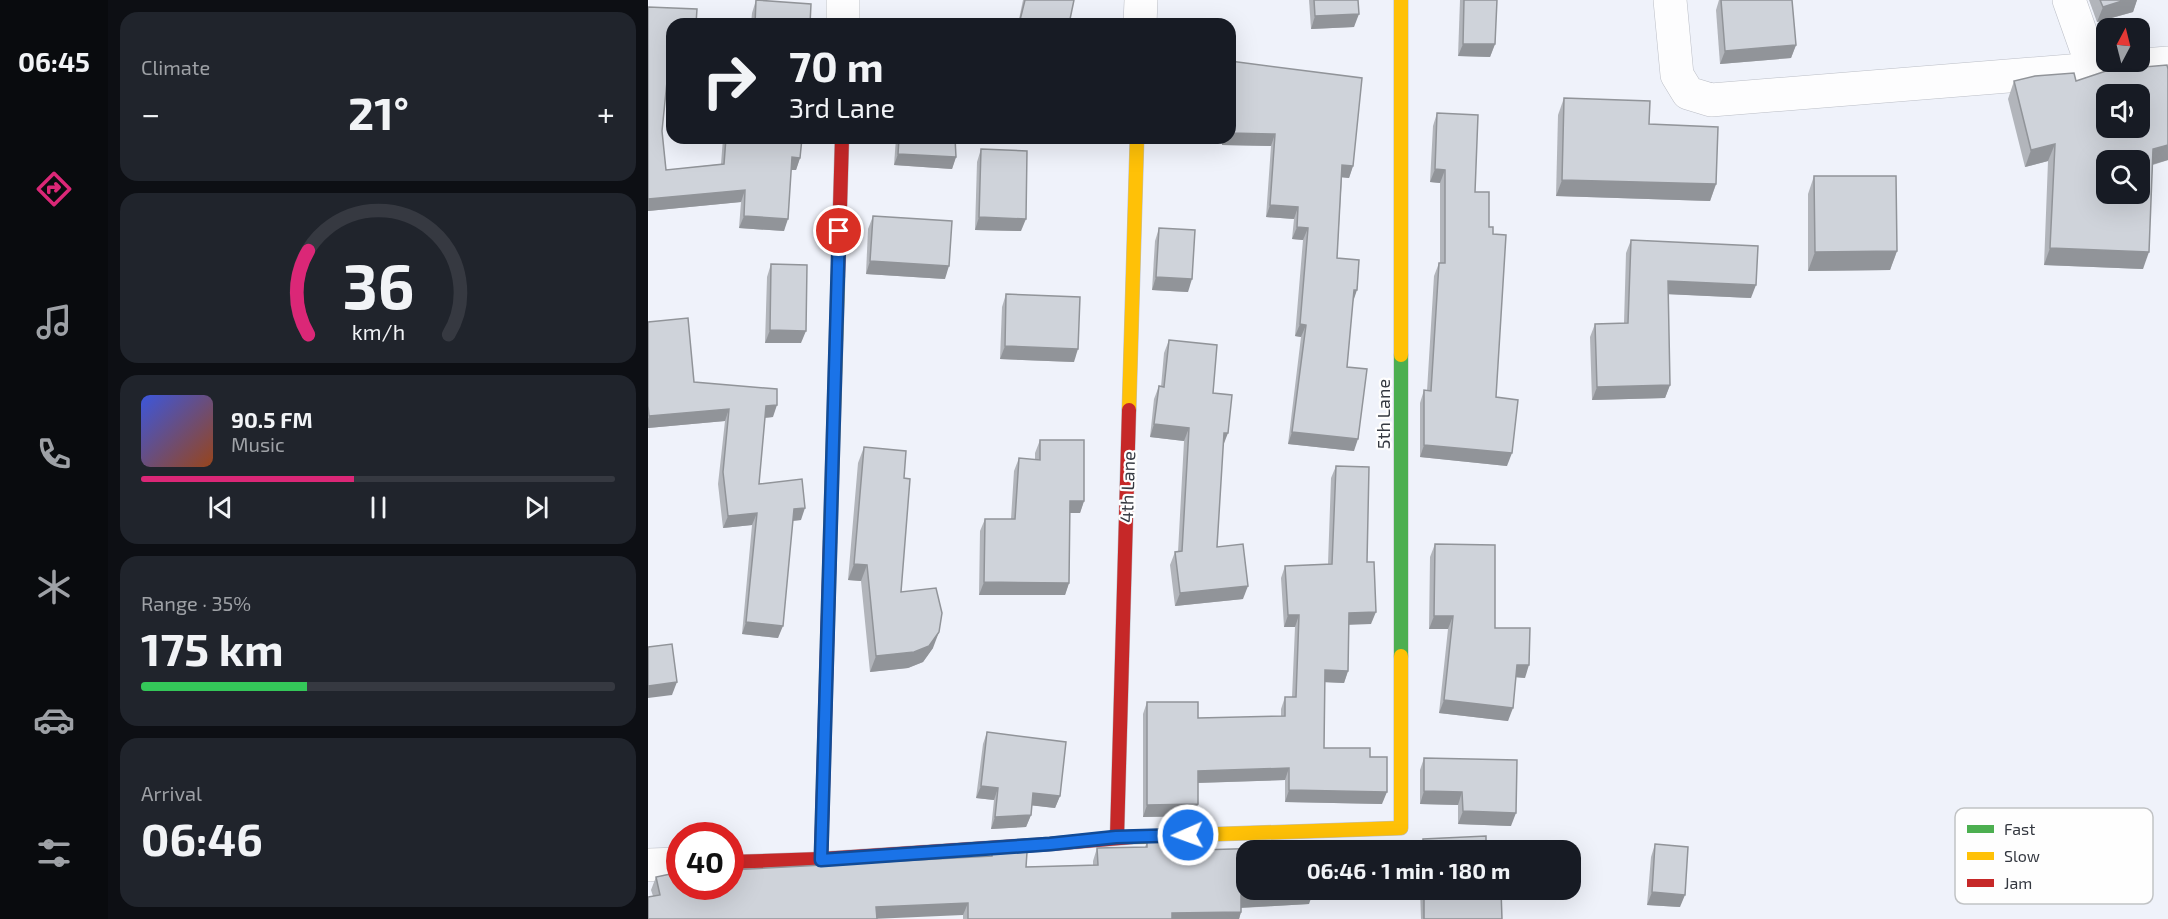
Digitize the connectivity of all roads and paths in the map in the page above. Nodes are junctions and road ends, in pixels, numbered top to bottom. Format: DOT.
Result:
graph roads {
  1 [pos="843,0"];
  2 [pos="1141,0"];
  3 [pos="1401,0"];
  4 [pos="1670,0"];
  5 [pos="2069,0"];
  6 [pos="843,18"];
  7 [pos="1140,18"];
  8 [pos="2168,63"];
  9 [pos="2093,68"];
  10 [pos="842,144"];
  11 [pos="1137,144"];
  12 [pos="1116,837"];
  13 [pos="821,860"];
  14 [pos="744,862"];
  15 [pos="666,864"];
  16 [pos="648,865"];
  1 -- 6 [label="street"];
  2 -- 7 [label="street"];
  3 -- 12 [label="street, 5th Lane"];
  4 -- 9 [label="street"];
  5 -- 9 [label="street"];
  8 -- 9 [label="street"];
  10 -- 13 [label="street"];
  11 -- 12 [label="street, 4th Lane"];
  12 -- 13 [label="street"];
  13 -- 14 [label="street"];
  15 -- 16 [label="street"];
}
